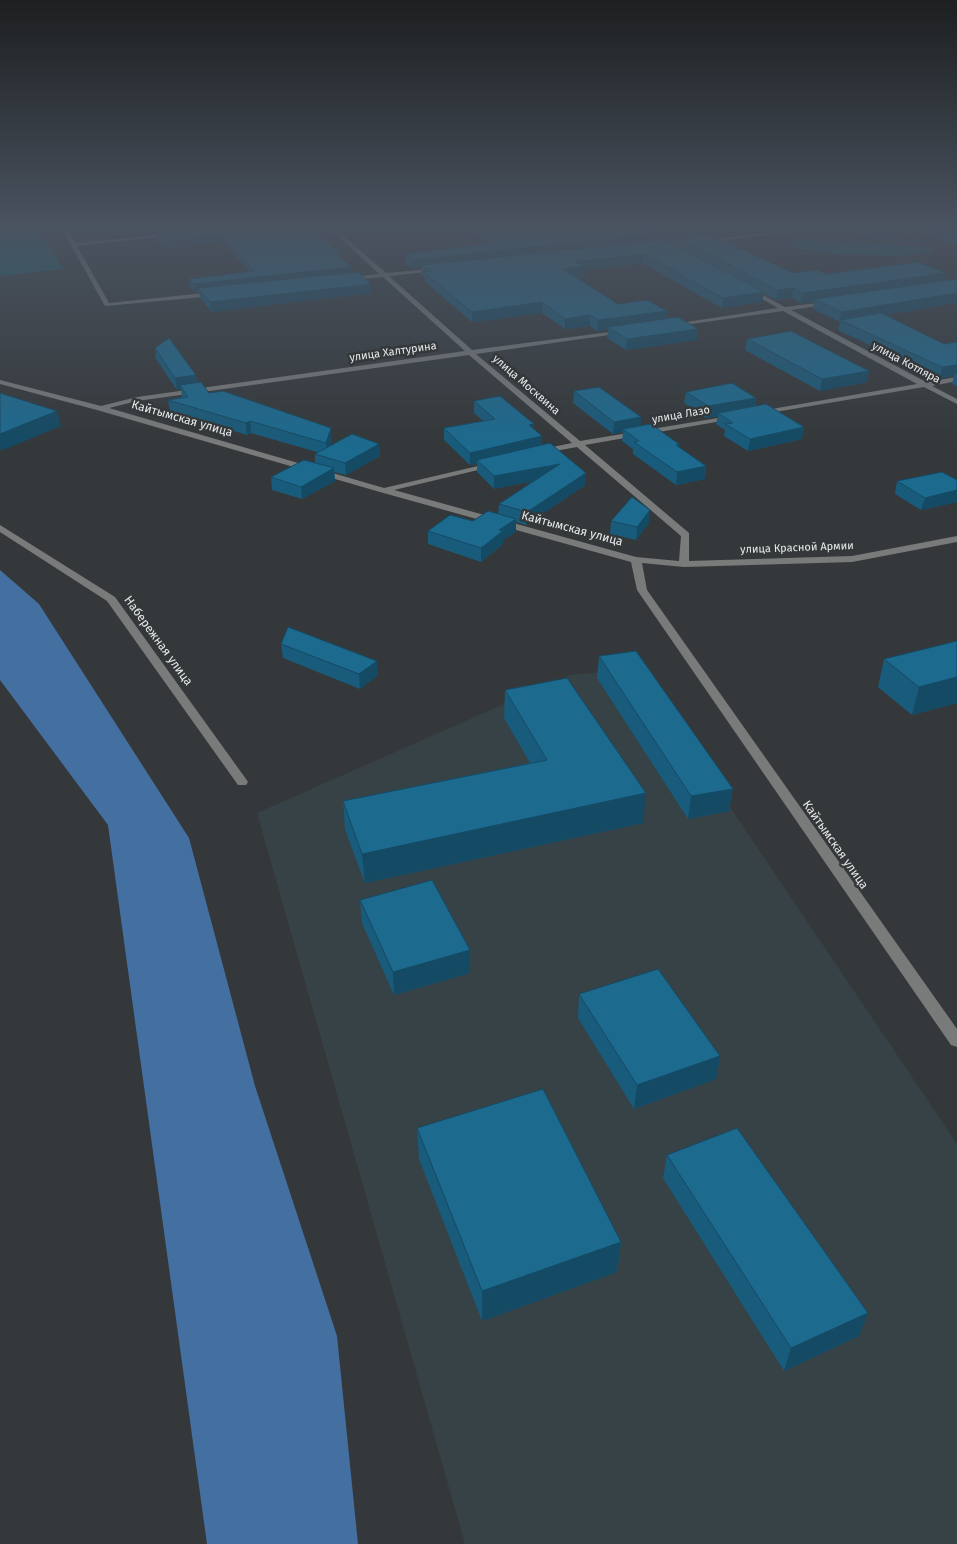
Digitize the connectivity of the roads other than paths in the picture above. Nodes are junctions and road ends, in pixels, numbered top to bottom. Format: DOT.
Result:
graph roads {
  1 [pos="105,301"];
  2 [pos="143,301"];
  3 [pos="413,301"];
  4 [pos="770,301"];
  5 [pos="842,301"];
  6 [pos="784,308"];
  7 [pos="657,326"];
  8 [pos="628,330"];
  9 [pos="471,352"];
  10 [pos="957,379"];
  11 [pos="0,382"];
  12 [pos="925,385"];
  13 [pos="957,402"];
  14 [pos="100,408"];
  15 [pos="751,414"];
  16 [pos="741,416"];
  17 [pos="577,444"];
  18 [pos="528,455"];
  19 [pos="499,462"];
  20 [pos="383,490"];
  21 [pos="0,528"];
  22 [pos="957,539"];
  23 [pos="636,560"];
  24 [pos="684,564"];
  25 [pos="242,782"];
  26 [pos="957,1041"];
  1 -- 2 [label="street"];
  3 -- 9 [label="street, улица Москвина"];
  4 -- 6 [label="street, улица Котляра"];
  5 -- 6 [label="street"];
  6 -- 7 [label="street"];
  6 -- 12 [label="street, улица Котляра"];
  8 -- 9 [label="street, улица Халтурина"];
  9 -- 14 [label="street, улица Халтурина"];
  9 -- 17 [label="street, улица Москвина"];
  10 -- 12 [label="street"];
  11 -- 14 [label="street, Кайтымская улица"];
  12 -- 13 [label="street, улица Котляра"];
  12 -- 15 [label="street"];
  14 -- 20 [label="street, Кайтымская улица"];
  16 -- 17 [label="street, улица Лазо"];
  17 -- 18 [label="street, улица Лазо"];
  17 -- 24 [label="street, улица Москвина"];
  19 -- 20 [label="street"];
  20 -- 23 [label="street, Кайтымская улица"];
  21 -- 25 [label="street, Набережная улица"];
  22 -- 24 [label="street, улица Красной Армии"];
  23 -- 24 [label="street, улица Красной Армии"];
  23 -- 26 [label="street, Кайтымская улица"];
}
